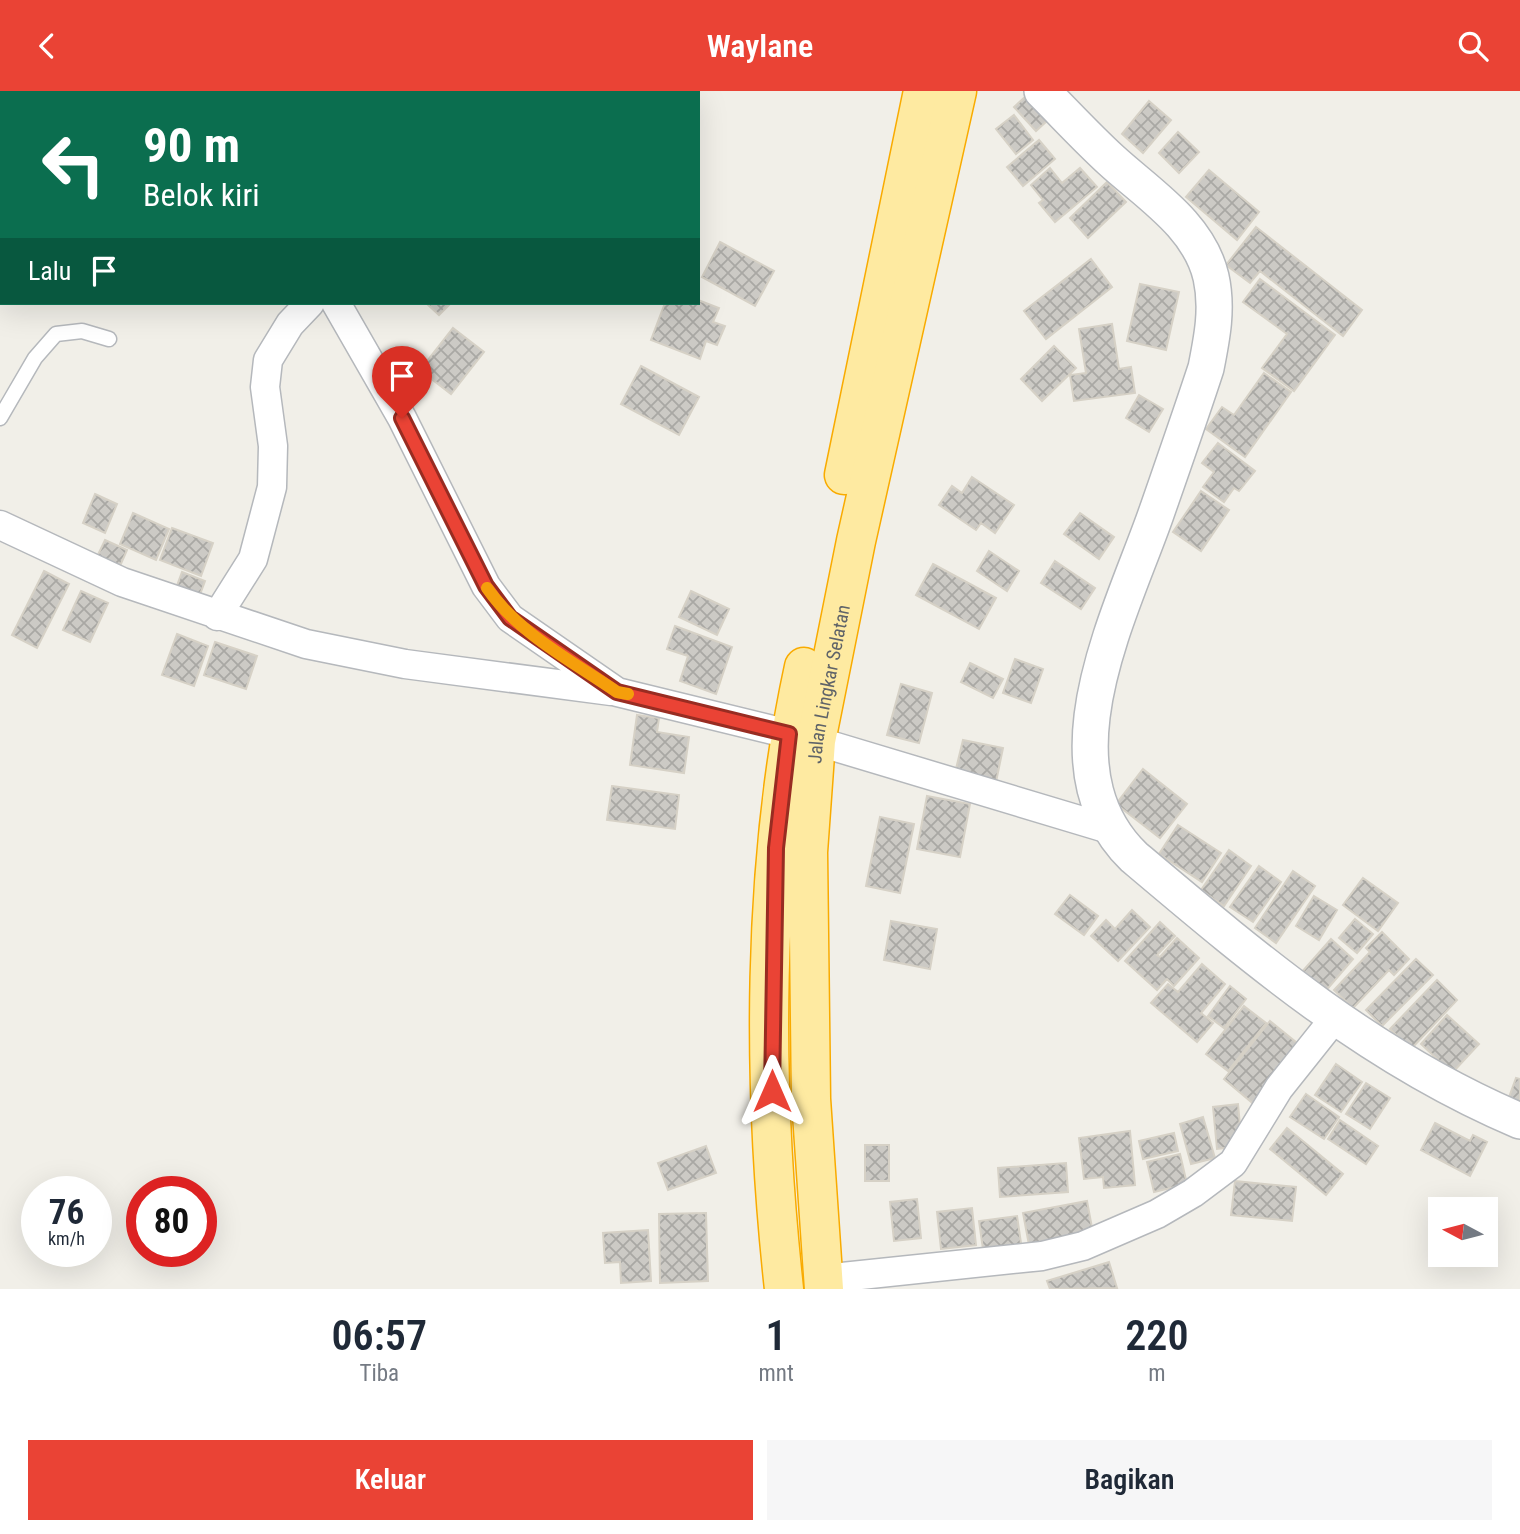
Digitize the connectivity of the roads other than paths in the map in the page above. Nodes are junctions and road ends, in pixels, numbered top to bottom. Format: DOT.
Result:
graph roads {
  1 [pos="923,91"];
  2 [pos="957,91"];
  3 [pos="1042,91"];
  4 [pos="308,305"];
  5 [pos="337,305"];
  6 [pos="109,339"];
  7 [pos="0,418"];
  8 [pos="0,525"];
  9 [pos="844,538"];
  10 [pos="217,616"];
  11 [pos="617,692"];
  12 [pos="803,737"];
  13 [pos="1109,829"];
  14 [pos="1334,1019"];
  15 [pos="1520,1121"];
  16 [pos="824,1284"];
  17 [pos="784,1289"];
  1 -- 9 [label="highway, Jalan Lingkar Selatan"];
  2 -- 9 [label="highway, Jalan Lingkar Selatan"];
  3 -- 13 [label="street"];
  4 -- 10 [label="street"];
  5 -- 11 [label="street"];
  6 -- 7 [label="lane"];
  8 -- 10 [label="street"];
  9 -- 12 [label="highway, Jalan Lingkar Selatan"];
  10 -- 11 [label="street"];
  11 -- 12 [label="street"];
  12 -- 13 [label="street"];
  12 -- 16 [label="highway, Jalan Lingkar Selatan"];
  12 -- 17 [label="highway, Jalan Lingkar Selatan"];
  13 -- 14 [label="street"];
  14 -- 15 [label="street"];
  14 -- 16 [label="street"];
}
